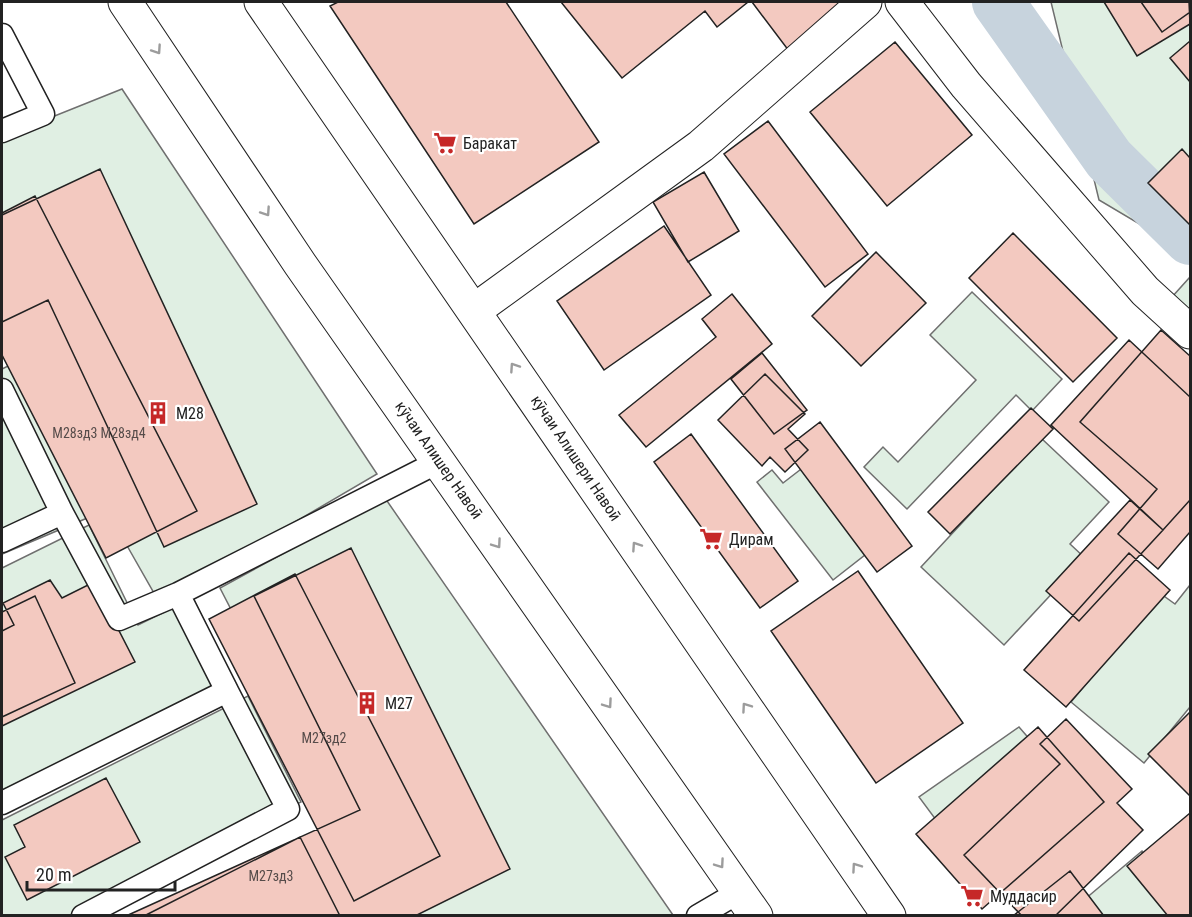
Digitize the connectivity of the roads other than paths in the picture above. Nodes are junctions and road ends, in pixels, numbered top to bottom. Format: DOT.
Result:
graph roads {
  1 [pos="125,2"];
  2 [pos="261,2"];
  3 [pos="865,2"];
  4 [pos="902,2"];
  5 [pos="2,35"];
  6 [pos="2,130"];
  7 [pos="475,309"];
  8 [pos="1191,332"];
  9 [pos="2,390"];
  10 [pos="440,461"];
  11 [pos="62,513"];
  12 [pos="2,541"];
  13 [pos="178,594"];
  14 [pos="227,691"];
  15 [pos="2,804"];
  16 [pos="748,904"];
  17 [pos="82,915"];
  18 [pos="698,915"];
  19 [pos="889,915"];
  1 -- 10 [label="street, кӯчаи Алишер Навоӣ, one-way"];
  2 -- 7 [label="street, кӯчаи Алишери Навоӣ"];
  3 -- 7 [label="street"];
  4 -- 8 [label="street"];
  5 -- 6 [label="lane"];
  19 -- 7 [label="street, кӯчаи Алишери Навоӣ, one-way"];
  9 -- 11 [label="lane"];
  10 -- 13 [label="lane"];
  10 -- 16 [label="street, кӯчаи Алишер Навоӣ, one-way"];
  11 -- 12 [label="lane"];
  11 -- 13 [label="lane"];
  13 -- 14 [label="lane"];
  14 -- 15 [label="lane"];
  14 -- 17 [label="lane"];
  16 -- 18 [label="lane"];
}
